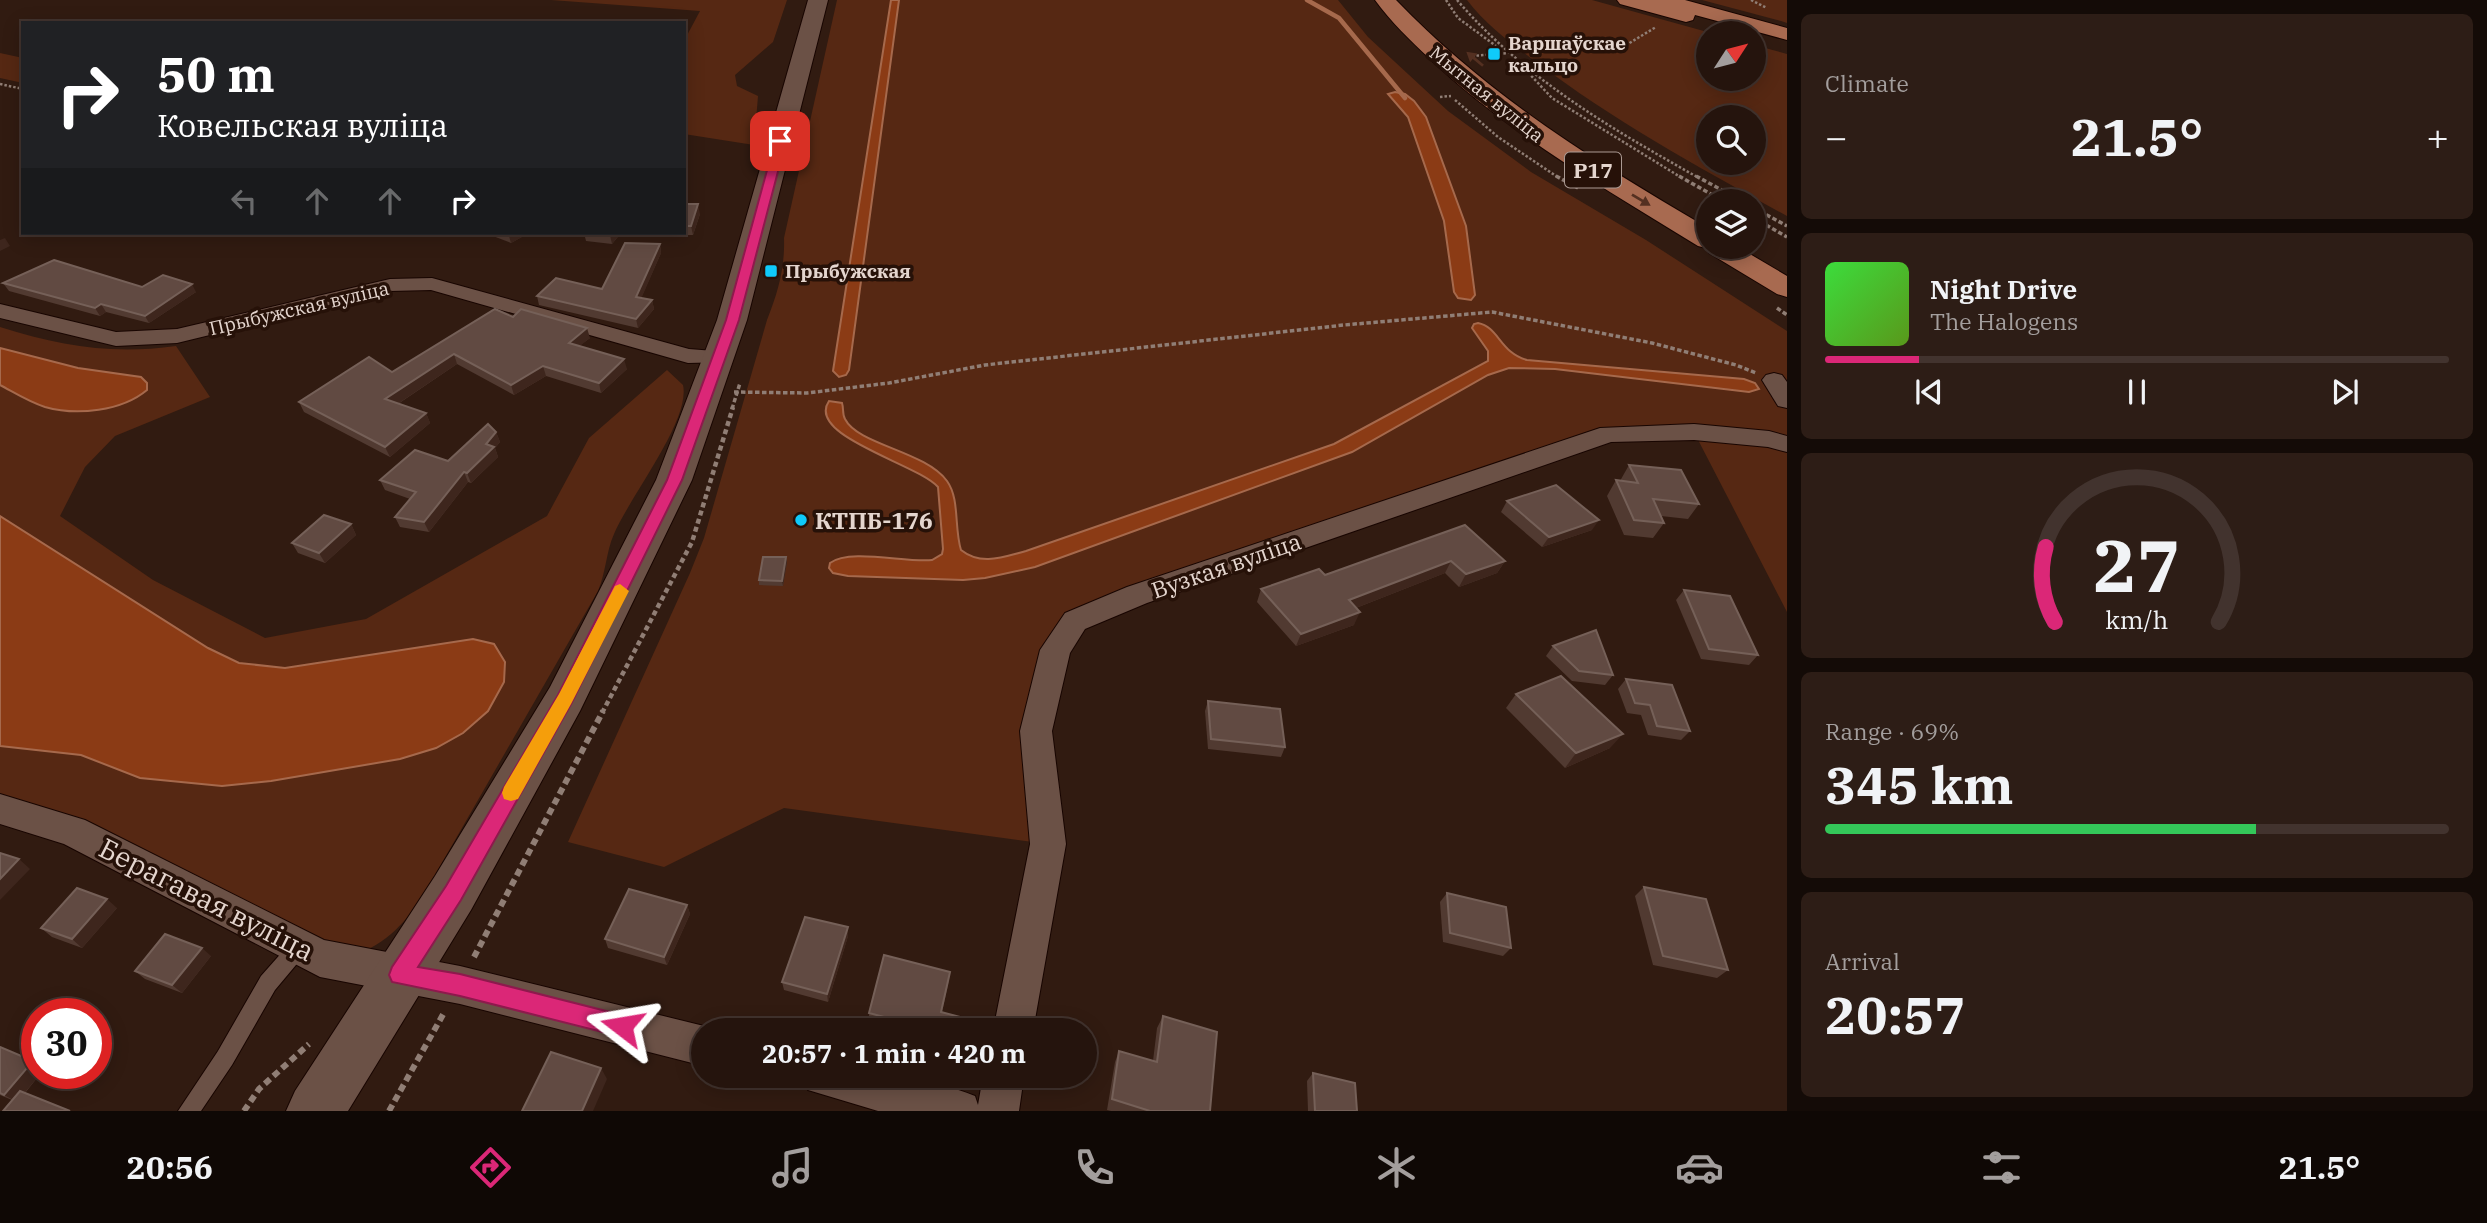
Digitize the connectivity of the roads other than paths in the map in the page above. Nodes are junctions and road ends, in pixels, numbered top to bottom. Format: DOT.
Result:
graph roads {
  1 [pos="818,0"];
  2 [pos="1385,0"];
  3 [pos="1627,0"];
  4 [pos="1663,0"];
  5 [pos="1704,21"];
  6 [pos="1787,34"];
  7 [pos="1766,38"];
  8 [pos="1787,44"];
  9 [pos="1518,94"];
  10 [pos="1696,206"];
  11 [pos="1696,233"];
  12 [pos="1766,246"];
  13 [pos="1739,259"];
  14 [pos="1787,259"];
  15 [pos="1787,288"];
  16 [pos="0,311"];
  17 [pos="727,380"];
  18 [pos="1774,380"];
  19 [pos="1787,401"];
  20 [pos="1787,444"];
  21 [pos="0,809"];
  22 [pos="299,947"];
  23 [pos="400,975"];
  24 [pos="1015,1018"];
  25 [pos="691,1043"];
  26 [pos="869,1088"];
  27 [pos="1002,1088"];
  28 [pos="188,1111"];
  29 [pos="315,1111"];
  30 [pos="960,1111"];
  31 [pos="998,1111"];
  1 -- 17 [label="main road"];
  2 -- 11 [label="highway, Мытная вуліца / Р17, one-way"];
  3 -- 5 [label="highway"];
  4 -- 6 [label="highway"];
  7 -- 8 [label="highway"];
  9 -- 10 [label="highway, Мытная вуліца / Р17"];
  12 -- 14 [label="highway"];
  13 -- 15 [label="highway"];
  16 -- 17 [label="street, Прыбужская вуліца"];
  17 -- 23 [label="main road"];
  18 -- 19 [label="street"];
  20 -- 24 [label="street, Вузкая вуліца"];
  21 -- 22 [label="street, Берагавая вуліца"];
  22 -- 23 [label="street, Берагавая вуліца"];
  22 -- 28 [label="lane"];
  23 -- 25 [label="street, Берагавая вуліца"];
  23 -- 29 [label="main road"];
  26 -- 30 [label="street"];
  27 -- 31 [label="street"];
}
